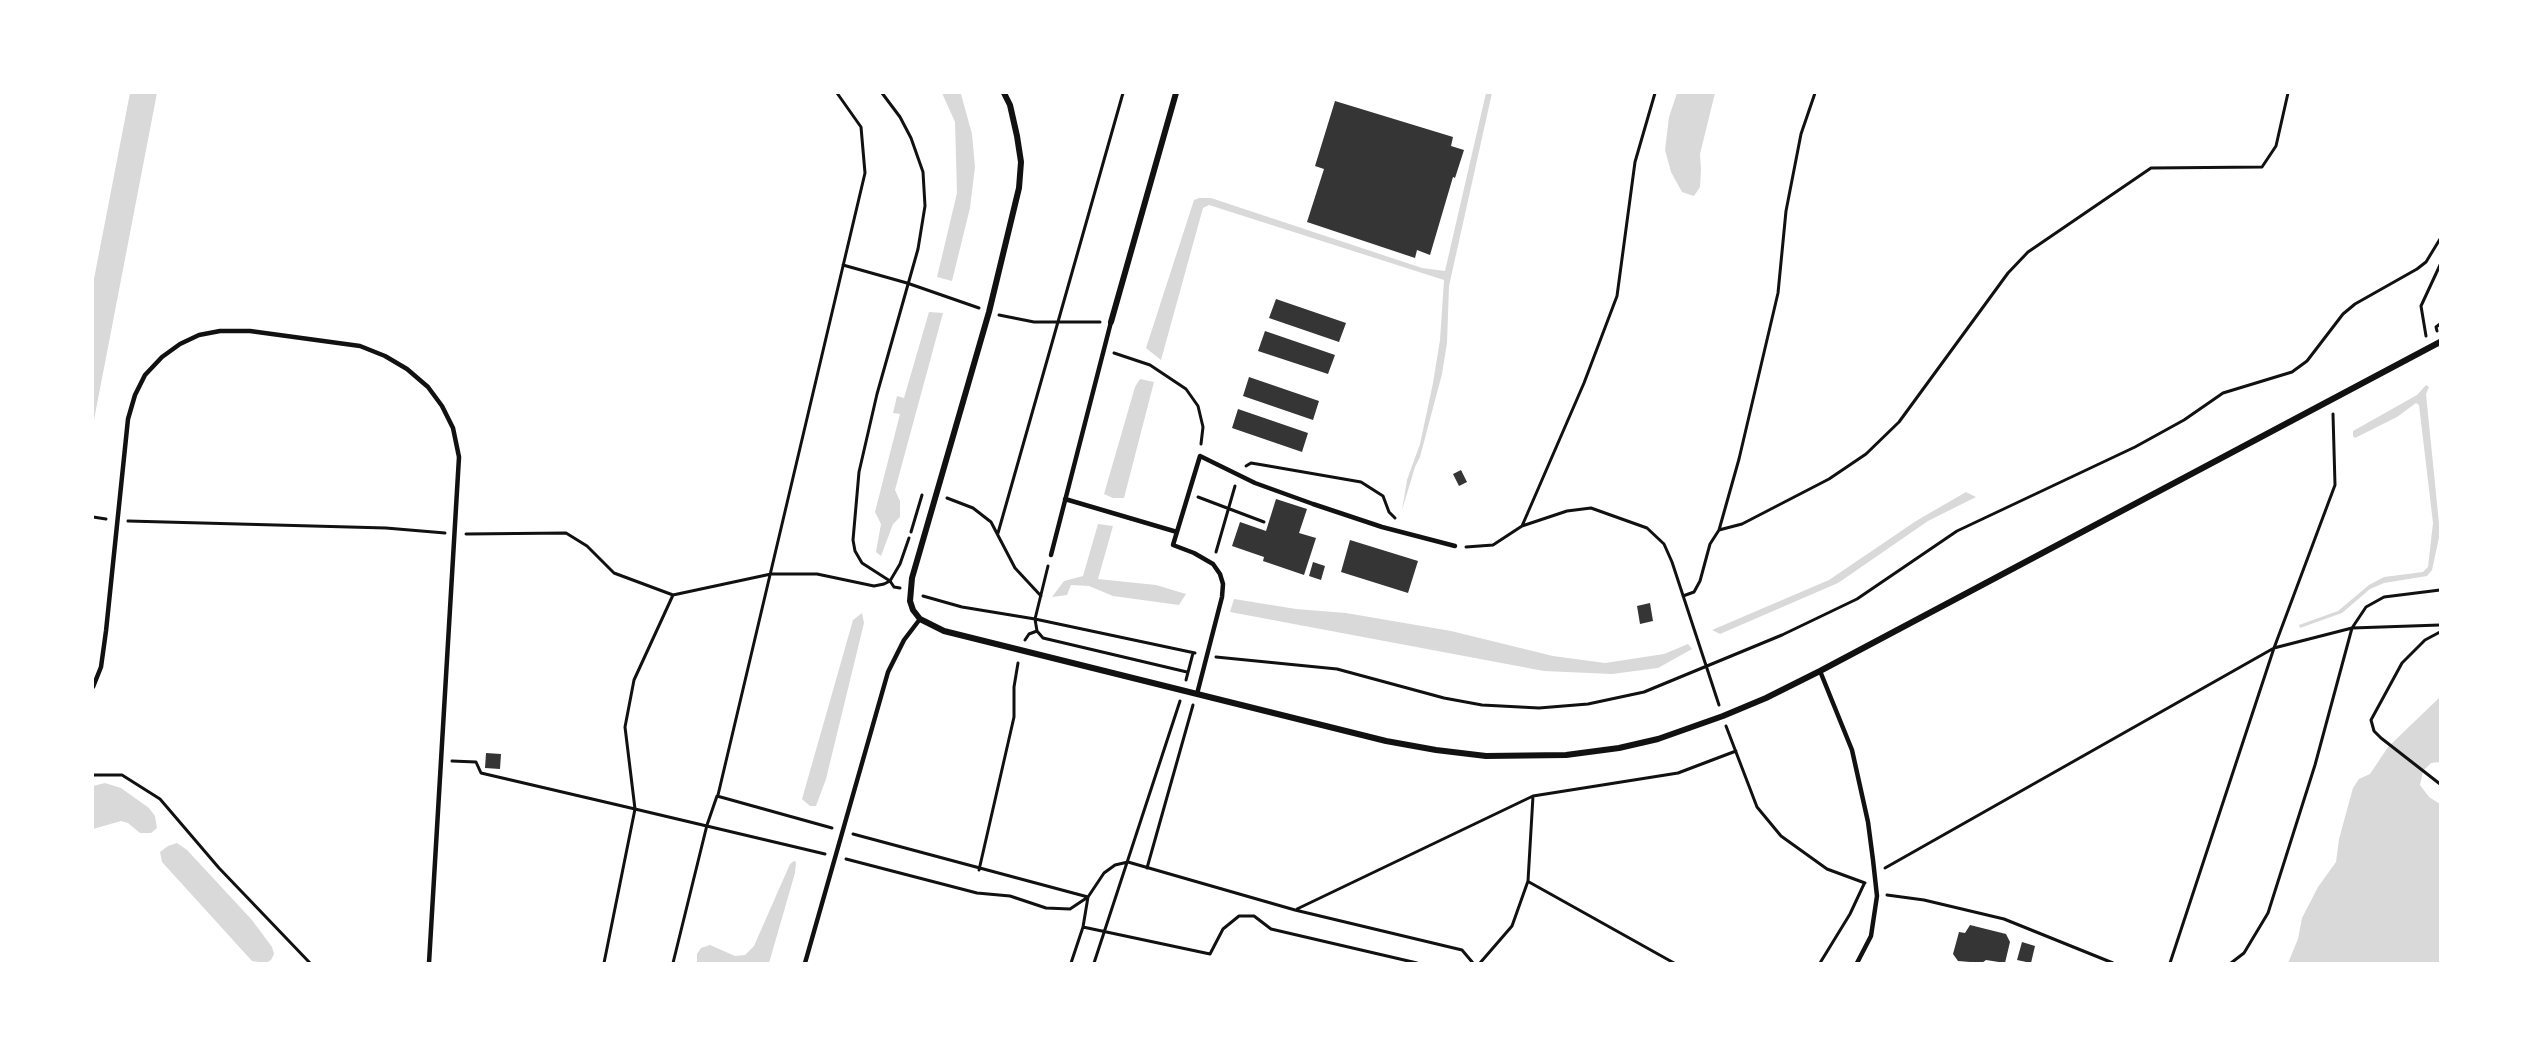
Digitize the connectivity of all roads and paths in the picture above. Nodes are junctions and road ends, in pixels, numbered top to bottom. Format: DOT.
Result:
graph roads {
  1 [pos="837,93"];
  2 [pos="882,93"];
  3 [pos="1004,93"];
  4 [pos="1123,93"];
  5 [pos="1176,93"];
  6 [pos="1655,93"];
  7 [pos="1815,93"];
  8 [pos="2288,93"];
  9 [pos="2440,239"];
  10 [pos="843,265"];
  11 [pos="2440,265"];
  12 [pos="907,283"];
  13 [pos="989,312"];
  14 [pos="1059,322"];
  15 [pos="1111,322"];
  16 [pos="2440,342"];
  17 [pos="2428,348"];
  18 [pos="1104,350"];
  19 [pos="2332,410"];
  20 [pos="1200,456"];
  21 [pos="1237,474"];
  22 [pos="936,494"];
  23 [pos="1188,494"];
  24 [pos="1065,499"];
  25 [pos="1230,509"];
  26 [pos="93,517"];
  27 [pos="116,520"];
  28 [pos="1398,520"];
  29 [pos="1264,522"];
  30 [pos="1522,526"];
  31 [pos="1719,530"];
  32 [pos="1177,532"];
  33 [pos="997,533"];
  34 [pos="454,534"];
  35 [pos="1455,546"];
  36 [pos="1051,555"];
  37 [pos="1213,564"];
  38 [pos="771,574"];
  39 [pos="890,581"];
  40 [pos="2440,590"];
  41 [pos="910,591"];
  42 [pos="673,594"];
  43 [pos="1041,596"];
  44 [pos="1683,596"];
  45 [pos="920,618"];
  46 [pos="1035,619"];
  47 [pos="2440,625"];
  48 [pos="2352,628"];
  49 [pos="1037,631"];
  50 [pos="2440,632"];
  51 [pos="2274,648"];
  52 [pos="1021,650"];
  53 [pos="1192,653"];
  54 [pos="1206,656"];
  55 [pos="1706,668"];
  56 [pos="1820,671"];
  57 [pos="1188,672"];
  58 [pos="1201,675"];
  59 [pos="93,687"];
  60 [pos="1183,690"];
  61 [pos="1197,694"];
  62 [pos="441,760"];
  63 [pos="93,775"];
  64 [pos="2440,784"];
  65 [pos="717,796"];
  66 [pos="1533,796"];
  67 [pos="635,809"];
  68 [pos="707,825"];
  69 [pos="842,831"];
  70 [pos="835,856"];
  71 [pos="1128,862"];
  72 [pos="1147,868"];
  73 [pos="979,870"];
  74 [pos="1875,874"];
  75 [pos="1875,880"];
  76 [pos="1528,882"];
  77 [pos="1865,883"];
  78 [pos="1876,896"];
  79 [pos="1088,897"];
  80 [pos="1295,910"];
  81 [pos="1083,927"];
  82 [pos="1105,932"];
  83 [pos="310,963"];
  84 [pos="429,963"];
  85 [pos="604,963"];
  86 [pos="673,963"];
  87 [pos="805,963"];
  88 [pos="1071,963"];
  89 [pos="1094,963"];
  90 [pos="1417,963"];
  91 [pos="1473,963"];
  92 [pos="1480,963"];
  93 [pos="1674,963"];
  94 [pos="1820,963"];
  95 [pos="1857,963"];
  96 [pos="2113,963"];
  97 [pos="2170,963"];
  98 [pos="2231,963"];
  1 -- 10 [label="path"];
  2 -- 12 [label="path"];
  3 -- 13 [label="street"];
  4 -- 14 [label="path"];
  5 -- 15 [label="street"];
  6 -- 30 [label="path"];
  7 -- 31 [label="path"];
  8 -- 31 [label="path"];
  9 -- 55 [label="path"];
  10 -- 12 [label="path"];
  10 -- 38 [label="path"];
  11 -- 17 [label="path"];
  12 -- 13 [label="path"];
  12 -- 39 [label="path"];
  13 -- 14 [label="path"];
  13 -- 22 [label="street"];
  14 -- 15 [label="path"];
  14 -- 33 [label="path"];
  15 -- 18 [label="lane"];
  16 -- 17 [label="street"];
  17 -- 56 [label="street"];
  18 -- 20 [label="path"];
  18 -- 24 [label="lane"];
  19 -- 51 [label="path"];
  20 -- 21 [label="lane"];
  20 -- 23 [label="lane"];
  21 -- 25 [label="path"];
  21 -- 28 [label="path"];
  21 -- 35 [label="lane"];
  22 -- 33 [label="path"];
  22 -- 39 [label="path"];
  22 -- 41 [label="street"];
  23 -- 25 [label="path"];
  23 -- 32 [label="lane"];
  24 -- 32 [label="lane"];
  24 -- 36 [label="lane"];
  25 -- 29 [label="path"];
  25 -- 37 [label="path"];
  26 -- 27 [label="path"];
  27 -- 34 [label="path"];
  27 -- 34 [label="lane"];
  27 -- 59 [label="lane"];
  30 -- 35 [label="path"];
  30 -- 44 [label="path"];
  31 -- 44 [label="path"];
  32 -- 37 [label="lane"];
  33 -- 43 [label="path"];
  34 -- 42 [label="path"];
  34 -- 62 [label="lane"];
  36 -- 43 [label="path"];
  37 -- 54 [label="lane"];
  38 -- 39 [label="path"];
  38 -- 42 [label="path"];
  38 -- 65 [label="path"];
  39 -- 41 [label="path"];
  40 -- 48 [label="path"];
  41 -- 45 [label="street"];
  41 -- 46 [label="path"];
  42 -- 67 [label="path"];
  43 -- 46 [label="path"];
  44 -- 55 [label="path"];
  45 -- 52 [label="street"];
  45 -- 69 [label="lane"];
  46 -- 49 [label="path"];
  46 -- 53 [label="path"];
  47 -- 48 [label="path"];
  48 -- 51 [label="path"];
  48 -- 98 [label="path"];
  49 -- 52 [label="path"];
  49 -- 57 [label="path"];
  50 -- 64 [label="path"];
  51 -- 74 [label="path"];
  51 -- 97 [label="path"];
  52 -- 60 [label="street"];
  52 -- 73 [label="path"];
  53 -- 54 [label="path"];
  53 -- 57 [label="path"];
  54 -- 55 [label="path"];
  54 -- 58 [label="lane"];
  56 -- 61 [label="street"];
  56 -- 74 [label="lane"];
  57 -- 58 [label="path"];
  57 -- 60 [label="path"];
  58 -- 61 [label="lane"];
  60 -- 61 [label="street"];
  60 -- 71 [label="path"];
  61 -- 72 [label="path"];
  62 -- 67 [label="path"];
  62 -- 84 [label="lane"];
  63 -- 83 [label="path"];
  65 -- 68 [label="path"];
  65 -- 69 [label="path"];
  66 -- 76 [label="path"];
  66 -- 77 [label="path"];
  66 -- 80 [label="path"];
  67 -- 68 [label="path"];
  67 -- 85 [label="path"];
  68 -- 70 [label="path"];
  68 -- 86 [label="path"];
  69 -- 70 [label="lane"];
  69 -- 73 [label="path"];
  70 -- 79 [label="path"];
  70 -- 87 [label="lane"];
  71 -- 72 [label="path"];
  71 -- 79 [label="path"];
  71 -- 82 [label="path"];
  72 -- 80 [label="path"];
  73 -- 79 [label="path"];
  74 -- 75 [label="lane"];
  75 -- 77 [label="path"];
  75 -- 78 [label="lane"];
  76 -- 92 [label="path"];
  76 -- 93 [label="path"];
  77 -- 94 [label="path"];
  78 -- 95 [label="lane"];
  78 -- 96 [label="path"];
  79 -- 81 [label="path"];
  80 -- 91 [label="path"];
  81 -- 82 [label="path"];
  81 -- 88 [label="path"];
  82 -- 89 [label="path"];
  82 -- 90 [label="path"];
}
